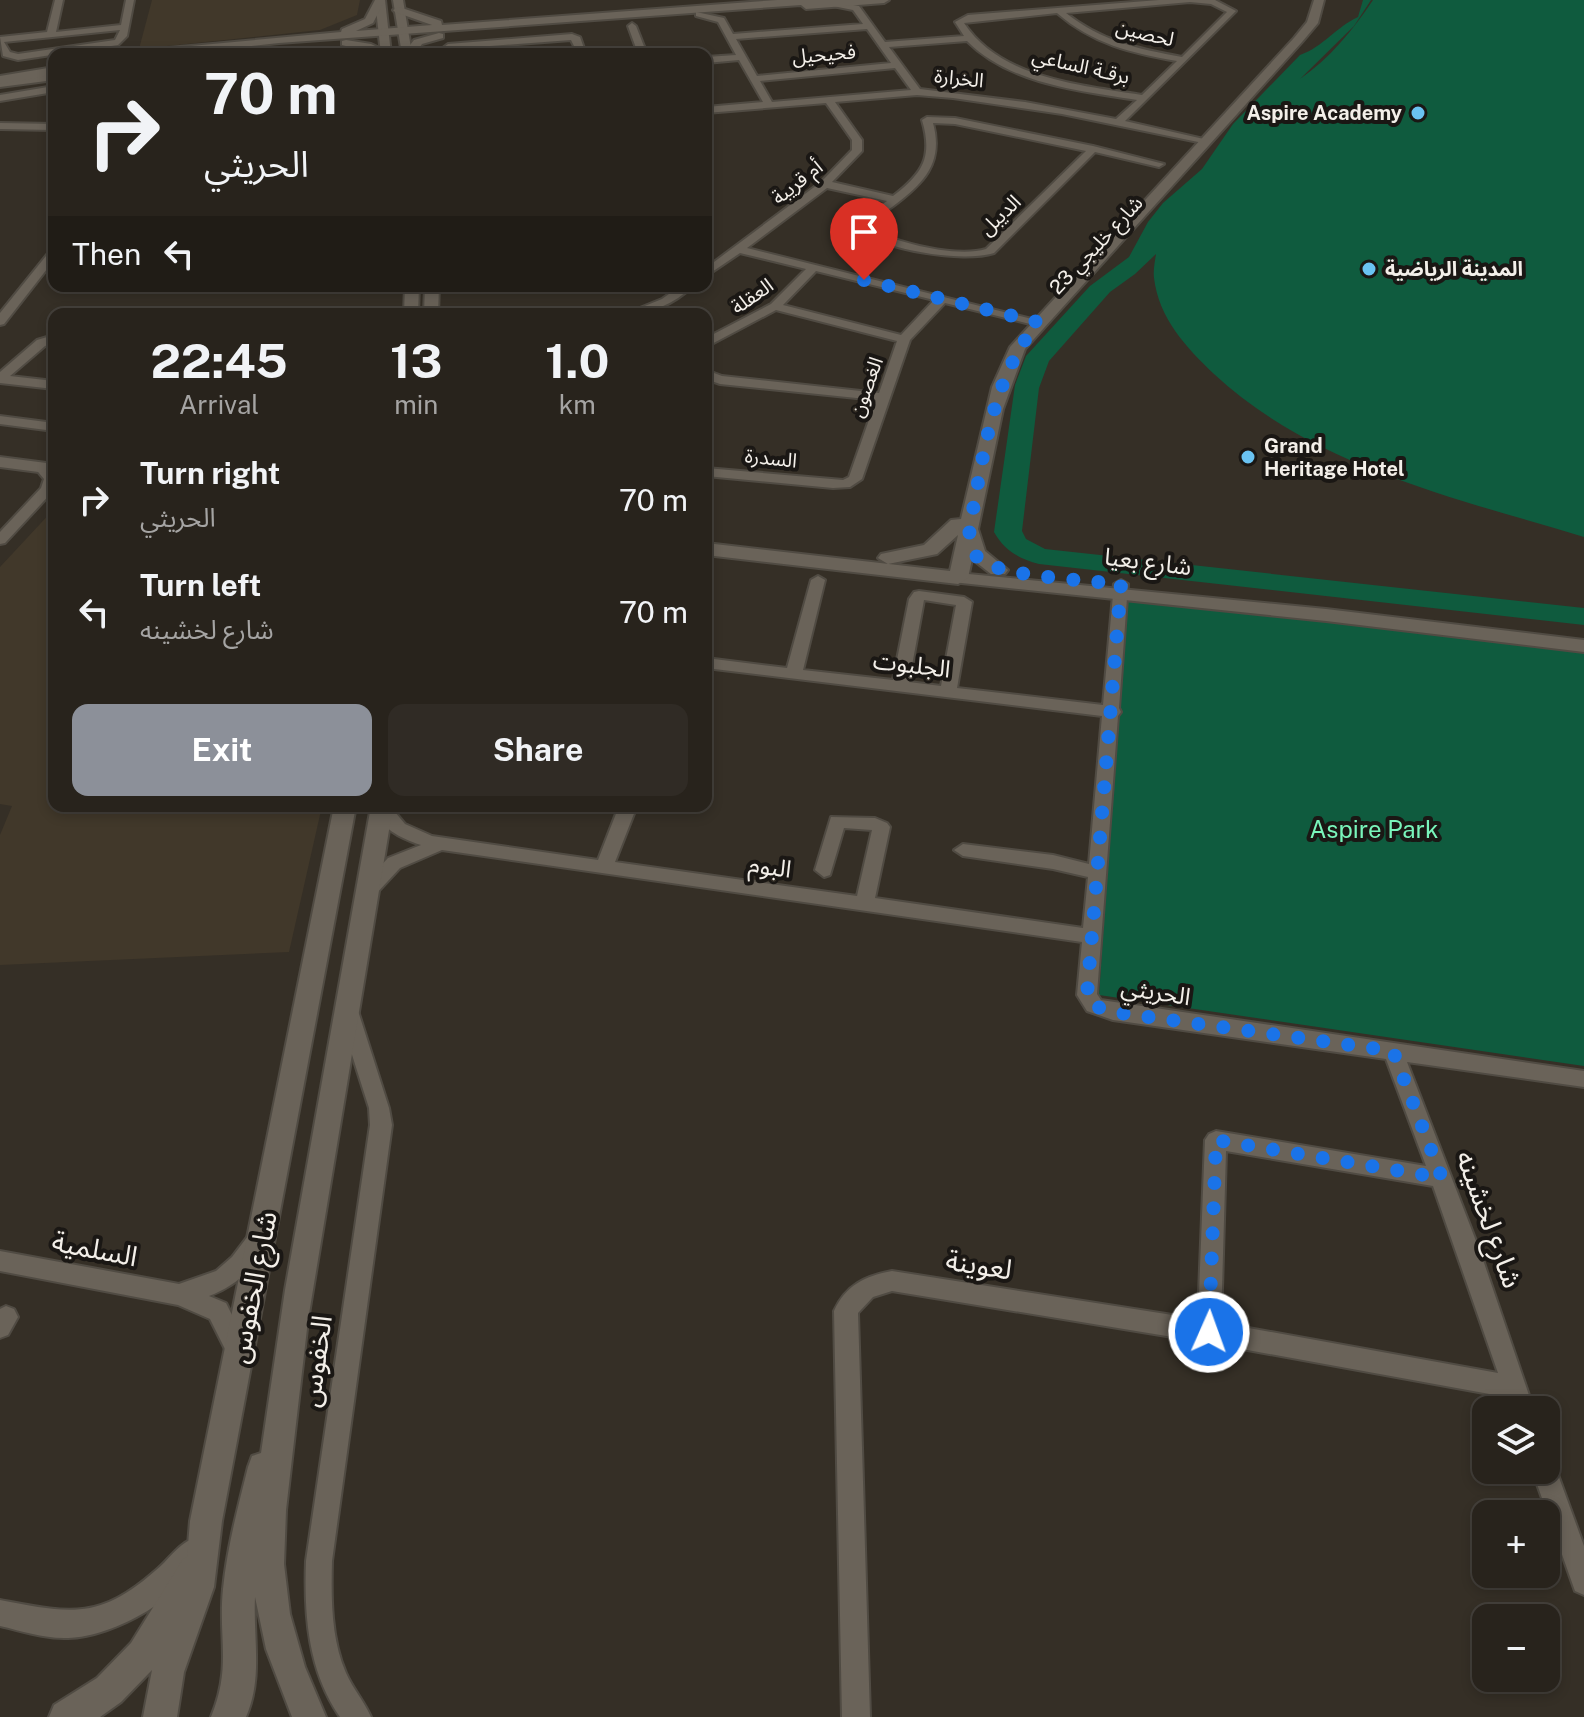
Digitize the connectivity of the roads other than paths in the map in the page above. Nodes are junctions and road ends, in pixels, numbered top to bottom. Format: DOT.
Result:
graph roads {
  1 [pos="59,0"];
  2 [pos="130,0"];
  3 [pos="822,0"];
  4 [pos="884,0"];
  5 [pos="1309,0"];
  6 [pos="1319,0"];
  7 [pos="380,1"];
  8 [pos="868,1"];
  9 [pos="836,4"];
  10 [pos="399,5"];
  11 [pos="856,8"];
  12 [pos="1059,11"];
  13 [pos="734,12"];
  14 [pos="699,14"];
  15 [pos="721,20"];
  16 [pos="523,22"];
  17 [pos="632,26"];
  18 [pos="868,26"];
  19 [pos="123,27"];
  20 [pos="51,33"];
  21 [pos="391,35"];
  22 [pos="316,37"];
  23 [pos="730,37"];
  24 [pos="972,38"];
  25 [pos="0,41"];
  26 [pos="336,43"];
  27 [pos="456,45"];
  28 [pos="882,45"];
  29 [pos="74,48"];
  30 [pos="207,48"];
  31 [pos="267,48"];
  32 [pos="273,48"];
  33 [pos="369,48"];
  34 [pos="388,48"];
  35 [pos="396,48"];
  36 [pos="403,48"];
  37 [pos="413,48"];
  38 [pos="580,48"];
  39 [pos="641,48"];
  40 [pos="1286,48"];
  41 [pos="48,52"];
  42 [pos="741,57"];
  43 [pos="712,59"];
  44 [pos="1184,60"];
  45 [pos="897,65"];
  46 [pos="48,73"];
  47 [pos="754,79"];
  48 [pos="0,80"];
  49 [pos="48,90"];
  50 [pos="917,92"];
  51 [pos="901,93"];
  52 [pos="0,98"];
  53 [pos="1144,98"];
  54 [pos="828,99"];
  55 [pos="909,104"];
  56 [pos="769,105"];
  57 [pos="1030,107"];
  58 [pos="712,110"];
  59 [pos="1021,115"];
  60 [pos="1012,123"];
  61 [pos="1116,124"];
  62 [pos="0,126"];
  63 [pos="48,127"];
  64 [pos="1002,131"];
  65 [pos="1200,141"];
  66 [pos="1093,149"];
  67 [pos="1159,164"];
  68 [pos="825,184"];
  69 [pos="893,199"];
  70 [pos="739,249"];
  71 [pos="48,261"];
  72 [pos="813,268"];
  73 [pos="712,269"];
  74 [pos="679,292"];
  75 [pos="942,299"];
  76 [pos="775,306"];
  77 [pos="647,308"];
  78 [pos="0,321"];
  79 [pos="1032,321"];
  80 [pos="904,339"];
  81 [pos="712,340"];
  82 [pos="48,341"];
  83 [pos="712,377"];
  84 [pos="0,379"];
  85 [pos="48,384"];
  86 [pos="883,397"];
  87 [pos="0,420"];
  88 [pos="48,426"];
  89 [pos="0,451"];
  90 [pos="0,462"];
  91 [pos="48,464"];
  92 [pos="48,465"];
  93 [pos="712,473"];
  94 [pos="833,484"];
  95 [pos="48,492"];
  96 [pos="963,527"];
  97 [pos="712,537"];
  98 [pos="0,540"];
  99 [pos="712,550"];
  100 [pos="888,558"];
  101 [pos="998,570"];
  102 [pos="952,571"];
  103 [pos="818,580"];
  104 [pos="1121,589"];
  105 [pos="1492,630"];
  106 [pos="1584,635"];
  107 [pos="1584,646"];
  108 [pos="712,664"];
  109 [pos="794,673"];
  110 [pos="900,686"];
  111 [pos="948,692"];
  112 [pos="1113,712"];
  113 [pos="344,812"];
  114 [pos="381,812"];
  115 [pos="384,812"];
  116 [pos="626,812"];
  117 [pos="441,844"];
  118 [pos="963,850"];
  119 [pos="604,866"];
  120 [pos="1098,868"];
  121 [pos="824,870"];
  122 [pos="364,897"];
  123 [pos="865,903"];
  124 [pos="1092,936"];
  125 [pos="348,1011"];
  126 [pos="1393,1051"];
  127 [pos="1584,1079"];
  128 [pos="1442,1178"];
  129 [pos="263,1231"];
  130 [pos="0,1261"];
  131 [pos="179,1295"];
  132 [pos="1209,1332"];
  133 [pos="239,1354"];
  134 [pos="282,1389"];
  135 [pos="1504,1396"];
  136 [pos="1517,1396"];
  137 [pos="1549,1484"];
  138 [pos="204,1544"];
  139 [pos="1584,1582"];
  140 [pos="0,1613"];
  141 [pos="66,1717"];
  142 [pos="160,1717"];
  143 [pos="228,1717"];
  144 [pos="309,1717"];
  145 [pos="357,1717"];
  146 [pos="856,1717"];
  1 -- 20 [label="street"];
  2 -- 19 [label="street"];
  3 -- 16 [label="main road"];
  4 -- 8 [label="main road"];
  5 -- 40 [label="main road, شارع خليجي 23"];
  6 -- 40 [label="main road, شارع خليجي 23"];
  7 -- 21 [label="street"];
  7 -- 22 [label="main road"];
  8 -- 9 [label="main road"];
  8 -- 11 [label="street"];
  9 -- 11 [label="street"];
  9 -- 13 [label="main road"];
  10 -- 16 [label="main road"];
  10 -- 21 [label="street"];
  11 -- 18 [label="street"];
  12 -- 24 [label="street, برقـة الساعي"];
  12 -- 44 [label="street, لحصين"];
  12 -- 44 [label="street, برقـة الساعي"];
  13 -- 14 [label="main road"];
  13 -- 15 [label="street"];
  14 -- 15 [label="street"];
  14 -- 27 [label="main road"];
  15 -- 23 [label="street"];
  16 -- 21 [label="main road"];
  17 -- 39 [label="street"];
  18 -- 23 [label="street"];
  18 -- 28 [label="street"];
  19 -- 20 [label="street"];
  19 -- 29 [label="street"];
  20 -- 25 [label="street"];
  21 -- 22 [label="main road"];
  21 -- 26 [label="main road"];
  21 -- 27 [label="main road"];
  21 -- 31 [label="main road"];
  21 -- 34 [label="street"];
  21 -- 35 [label="street"];
  21 -- 36 [label="street"];
  22 -- 30 [label="main road"];
  23 -- 42 [label="street"];
  24 -- 28 [label="street"];
  24 -- 53 [label="street, برقـة الساعي"];
  25 -- 41 [label="street"];
  26 -- 32 [label="main road"];
  26 -- 33 [label="main road"];
  27 -- 37 [label="main road"];
  27 -- 38 [label="street"];
  28 -- 45 [label="street"];
  40 -- 65 [label="main road, شارع خليجي 23"];
  42 -- 43 [label="street"];
  42 -- 47 [label="street"];
  44 -- 53 [label="street, برقـة الساعي"];
  45 -- 47 [label="street, فحيحيل"];
  45 -- 50 [label="street"];
  46 -- 48 [label="main road"];
  47 -- 56 [label="street"];
  49 -- 52 [label="street"];
  50 -- 51 [label="street, الخرارة"];
  50 -- 57 [label="street, الخرارة"];
  51 -- 54 [label="street, الخرارة"];
  51 -- 55 [label="street"];
  53 -- 61 [label="street, برقـة الساعي"];
  54 -- 56 [label="street, الخرارة"];
  54 -- 68 [label="street, أم قريبة"];
  56 -- 58 [label="street, الخرارة"];
  57 -- 59 [label="street"];
  57 -- 61 [label="street, الخرارة"];
  60 -- 64 [label="street"];
  61 -- 65 [label="street, الخرارة"];
  62 -- 63 [label="street"];
  64 -- 66 [label="street, الديبل"];
  64 -- 69 [label="street, الديبل"];
  65 -- 79 [label="main road, شارع خليجي 23"];
  66 -- 67 [label="street"];
  66 -- 69 [label="street, الديبل"];
  68 -- 69 [label="street"];
  68 -- 70 [label="street, أم قريبة"];
  70 -- 72 [label="street"];
  70 -- 73 [label="street, أم قريبة"];
  71 -- 78 [label="street"];
  72 -- 75 [label="street"];
  72 -- 76 [label="street, العقلة"];
  74 -- 77 [label="street"];
  75 -- 79 [label="street"];
  75 -- 80 [label="street, الغصون"];
  76 -- 80 [label="street"];
  76 -- 81 [label="street, العقلة"];
  79 -- 96 [label="main road, شارع خليجي 23"];
  80 -- 86 [label="street, الغصون"];
  82 -- 84 [label="street"];
  83 -- 86 [label="street"];
  84 -- 85 [label="street"];
  86 -- 94 [label="street, الغصون"];
  87 -- 88 [label="street"];
  89 -- 91 [label="main road"];
  90 -- 92 [label="main road"];
  93 -- 94 [label="street, السدرة"];
  95 -- 98 [label="street"];
  96 -- 100 [label="main road"];
  96 -- 101 [label="main road"];
  96 -- 102 [label="main road, شارع خليجي 23"];
  97 -- 100 [label="main road, شارع بعيا"];
  99 -- 102 [label="main road, شارع بعيا"];
  100 -- 102 [label="main road, شارع بعيا"];
  101 -- 102 [label="street, شارع بعيا"];
  101 -- 104 [label="street, شارع بعيا"];
  102 -- 104 [label="street, شارع بعيا"];
  103 -- 109 [label="street"];
  104 -- 105 [label="street, شارع بعيا"];
  104 -- 112 [label="street, الحريثي"];
  105 -- 106 [label="street, شارع بعيا"];
  105 -- 107 [label="street, شارع بعيا"];
  108 -- 109 [label="street, الجلبوت"];
  109 -- 110 [label="street, الجلبوت"];
  110 -- 111 [label="street, الجلبوت"];
  110 -- 111 [label="street"];
  111 -- 112 [label="street, الجلبوت"];
  112 -- 120 [label="street, الحريثي"];
  113 -- 129 [label="street, شارع الخفوس"];
  114 -- 122 [label="street, شارع الخفوس"];
  115 -- 117 [label="street, البوم"];
  116 -- 119 [label="street"];
  117 -- 119 [label="street, البوم"];
  117 -- 122 [label="street, البوم"];
  118 -- 120 [label="street"];
  119 -- 123 [label="street, البوم"];
  120 -- 124 [label="street, الحريثي"];
  121 -- 123 [label="street"];
  122 -- 125 [label="street, شارع الخفوس"];
  123 -- 124 [label="street, البوم"];
  124 -- 126 [label="street, الحريثي"];
  125 -- 134 [label="street, شارع الخفوس"];
  125 -- 145 [label="street, الخفوس"];
  126 -- 127 [label="street, الحريثي"];
  126 -- 128 [label="street, شارع لخشينه"];
  128 -- 132 [label="street"];
  128 -- 136 [label="street, شارع لخشينه"];
  129 -- 131 [label="street, السلمية"];
  129 -- 133 [label="street, شارع الخفوس"];
  130 -- 131 [label="street, السلمية"];
  131 -- 133 [label="street, السلمية"];
  132 -- 135 [label="street, لعوينة"];
  132 -- 146 [label="street, لعوينة"];
  133 -- 138 [label="street, شارع الخفوس"];
  134 -- 143 [label="street"];
  134 -- 144 [label="street, شارع الخفوس"];
  137 -- 139 [label="street"];
  138 -- 140 [label="street"];
  138 -- 141 [label="street, شارع الخفوس"];
  138 -- 142 [label="street"];
}
